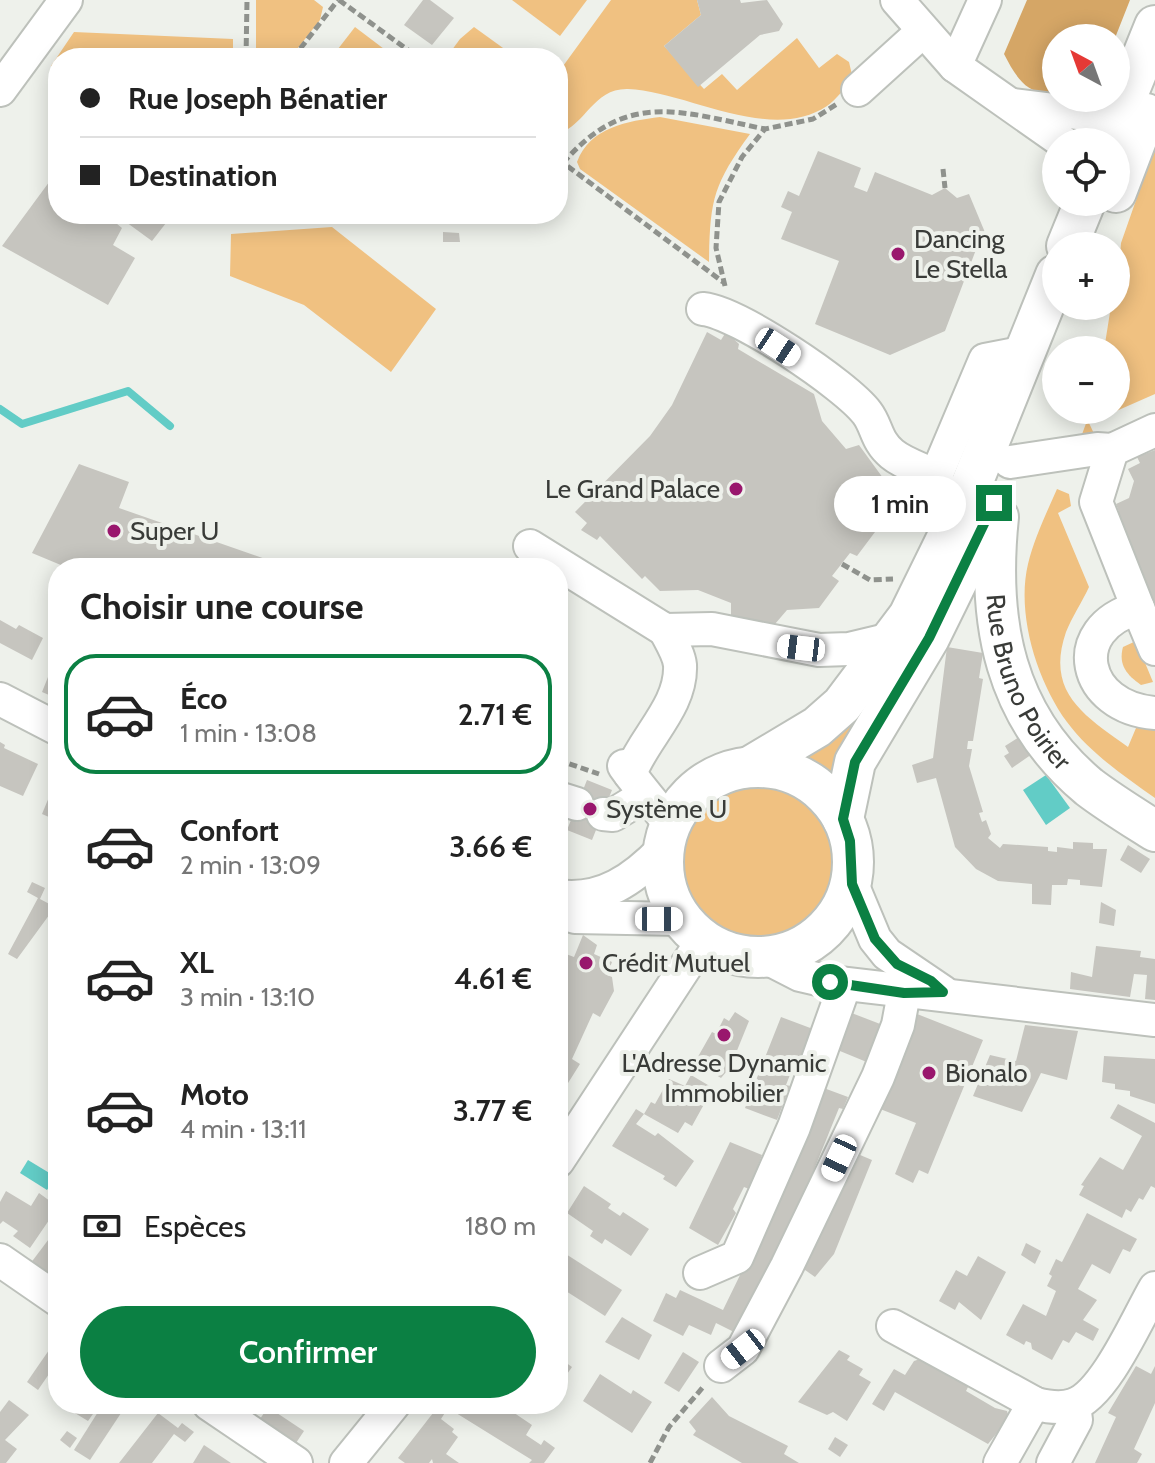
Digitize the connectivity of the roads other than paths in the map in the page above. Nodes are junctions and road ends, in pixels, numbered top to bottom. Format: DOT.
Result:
graph roads {
  1 [pos="66,0"];
  2 [pos="897,0"];
  3 [pos="985,0"];
  4 [pos="1155,26"];
  5 [pos="922,32"];
  6 [pos="955,66"];
  7 [pos="0,90"];
  8 [pos="858,90"];
  9 [pos="1155,91"];
  10 [pos="1009,104"];
  11 [pos="1043,128"];
  12 [pos="1105,128"];
  13 [pos="1114,128"];
  14 [pos="1130,156"];
  15 [pos="1042,311"];
  16 [pos="717,312"];
  17 [pos="1066,320"];
  18 [pos="1026,352"];
  19 [pos="1155,430"];
  20 [pos="1112,450"];
  21 [pos="1005,474"];
  22 [pos="936,476"];
  23 [pos="955,525"];
  24 [pos="530,546"];
  25 [pos="549,558"];
  26 [pos="568,570"];
  27 [pos="1138,608"];
  28 [pos="665,630"];
  29 [pos="895,638"];
  30 [pos="1155,649"];
  31 [pos="0,699"];
  32 [pos="1155,713"];
  33 [pos="48,724"];
  34 [pos="750,767"];
  35 [pos="646,802"];
  36 [pos="579,806"];
  37 [pos="843,819"];
  38 [pos="1155,831"];
  39 [pos="852,884"];
  40 [pos="568,898"];
  41 [pos="568,915"];
  42 [pos="691,929"];
  43 [pos="763,956"];
  44 [pos="845,984"];
  45 [pos="943,992"];
  46 [pos="904,993"];
  47 [pos="1155,1020"];
  48 [pos="568,1144"];
  49 [pos="0,1260"];
  50 [pos="700,1273"];
  51 [pos="1155,1288"];
  52 [pos="48,1293"];
  53 [pos="893,1326"];
  54 [pos="721,1366"];
  55 [pos="1034,1403"];
  56 [pos="1074,1405"];
  57 [pos="224,1414"];
  58 [pos="386,1414"];
  59 [pos="296,1463"];
  60 [pos="346,1463"];
  61 [pos="1000,1463"];
  62 [pos="1053,1463"];
  1 -- 7 [label="street"];
  2 -- 5 [label="street"];
  3 -- 6 [label="street"];
  4 -- 13 [label="main road"];
  5 -- 6 [label="street"];
  5 -- 8 [label="street"];
  6 -- 10 [label="street"];
  9 -- 14 [label="main road"];
  10 -- 11 [label="street"];
  10 -- 12 [label="street"];
  15 -- 18 [label="main road"];
  16 -- 22 [label="street"];
  17 -- 21 [label="main road"];
  18 -- 22 [label="street"];
  18 -- 23 [label="main road"];
  19 -- 20 [label="street"];
  20 -- 21 [label="street"];
  20 -- 27 [label="street"];
  21 -- 37 [label="main road"];
  21 -- 38 [label="main road, Rue Bruno Poirier"];
  22 -- 23 [label="street"];
  23 -- 29 [label="main road"];
  24 -- 25 [label="street"];
  26 -- 28 [label="street"];
  27 -- 30 [label="street"];
  27 -- 32 [label="street"];
  28 -- 29 [label="street"];
  28 -- 35 [label="street"];
  29 -- 34 [label="main road"];
  31 -- 33 [label="street"];
  34 -- 35 [label="main road"];
  34 -- 37 [label="main road"];
  35 -- 36 [label="street"];
  35 -- 40 [label="street"];
  35 -- 42 [label="main road"];
  37 -- 39 [label="main road"];
  39 -- 43 [label="main road"];
  39 -- 45 [label="street"];
  41 -- 42 [label="street"];
  42 -- 43 [label="main road"];
  42 -- 48 [label="street"];
  43 -- 44 [label="street"];
  44 -- 46 [label="street"];
  44 -- 50 [label="street"];
  45 -- 46 [label="street"];
  45 -- 47 [label="street"];
  46 -- 54 [label="street"];
  49 -- 52 [label="street"];
  51 -- 56 [label="street"];
  53 -- 55 [label="street"];
  55 -- 56 [label="street"];
  55 -- 61 [label="street"];
  56 -- 62 [label="street"];
  57 -- 59 [label="street"];
  58 -- 60 [label="street"];
}
